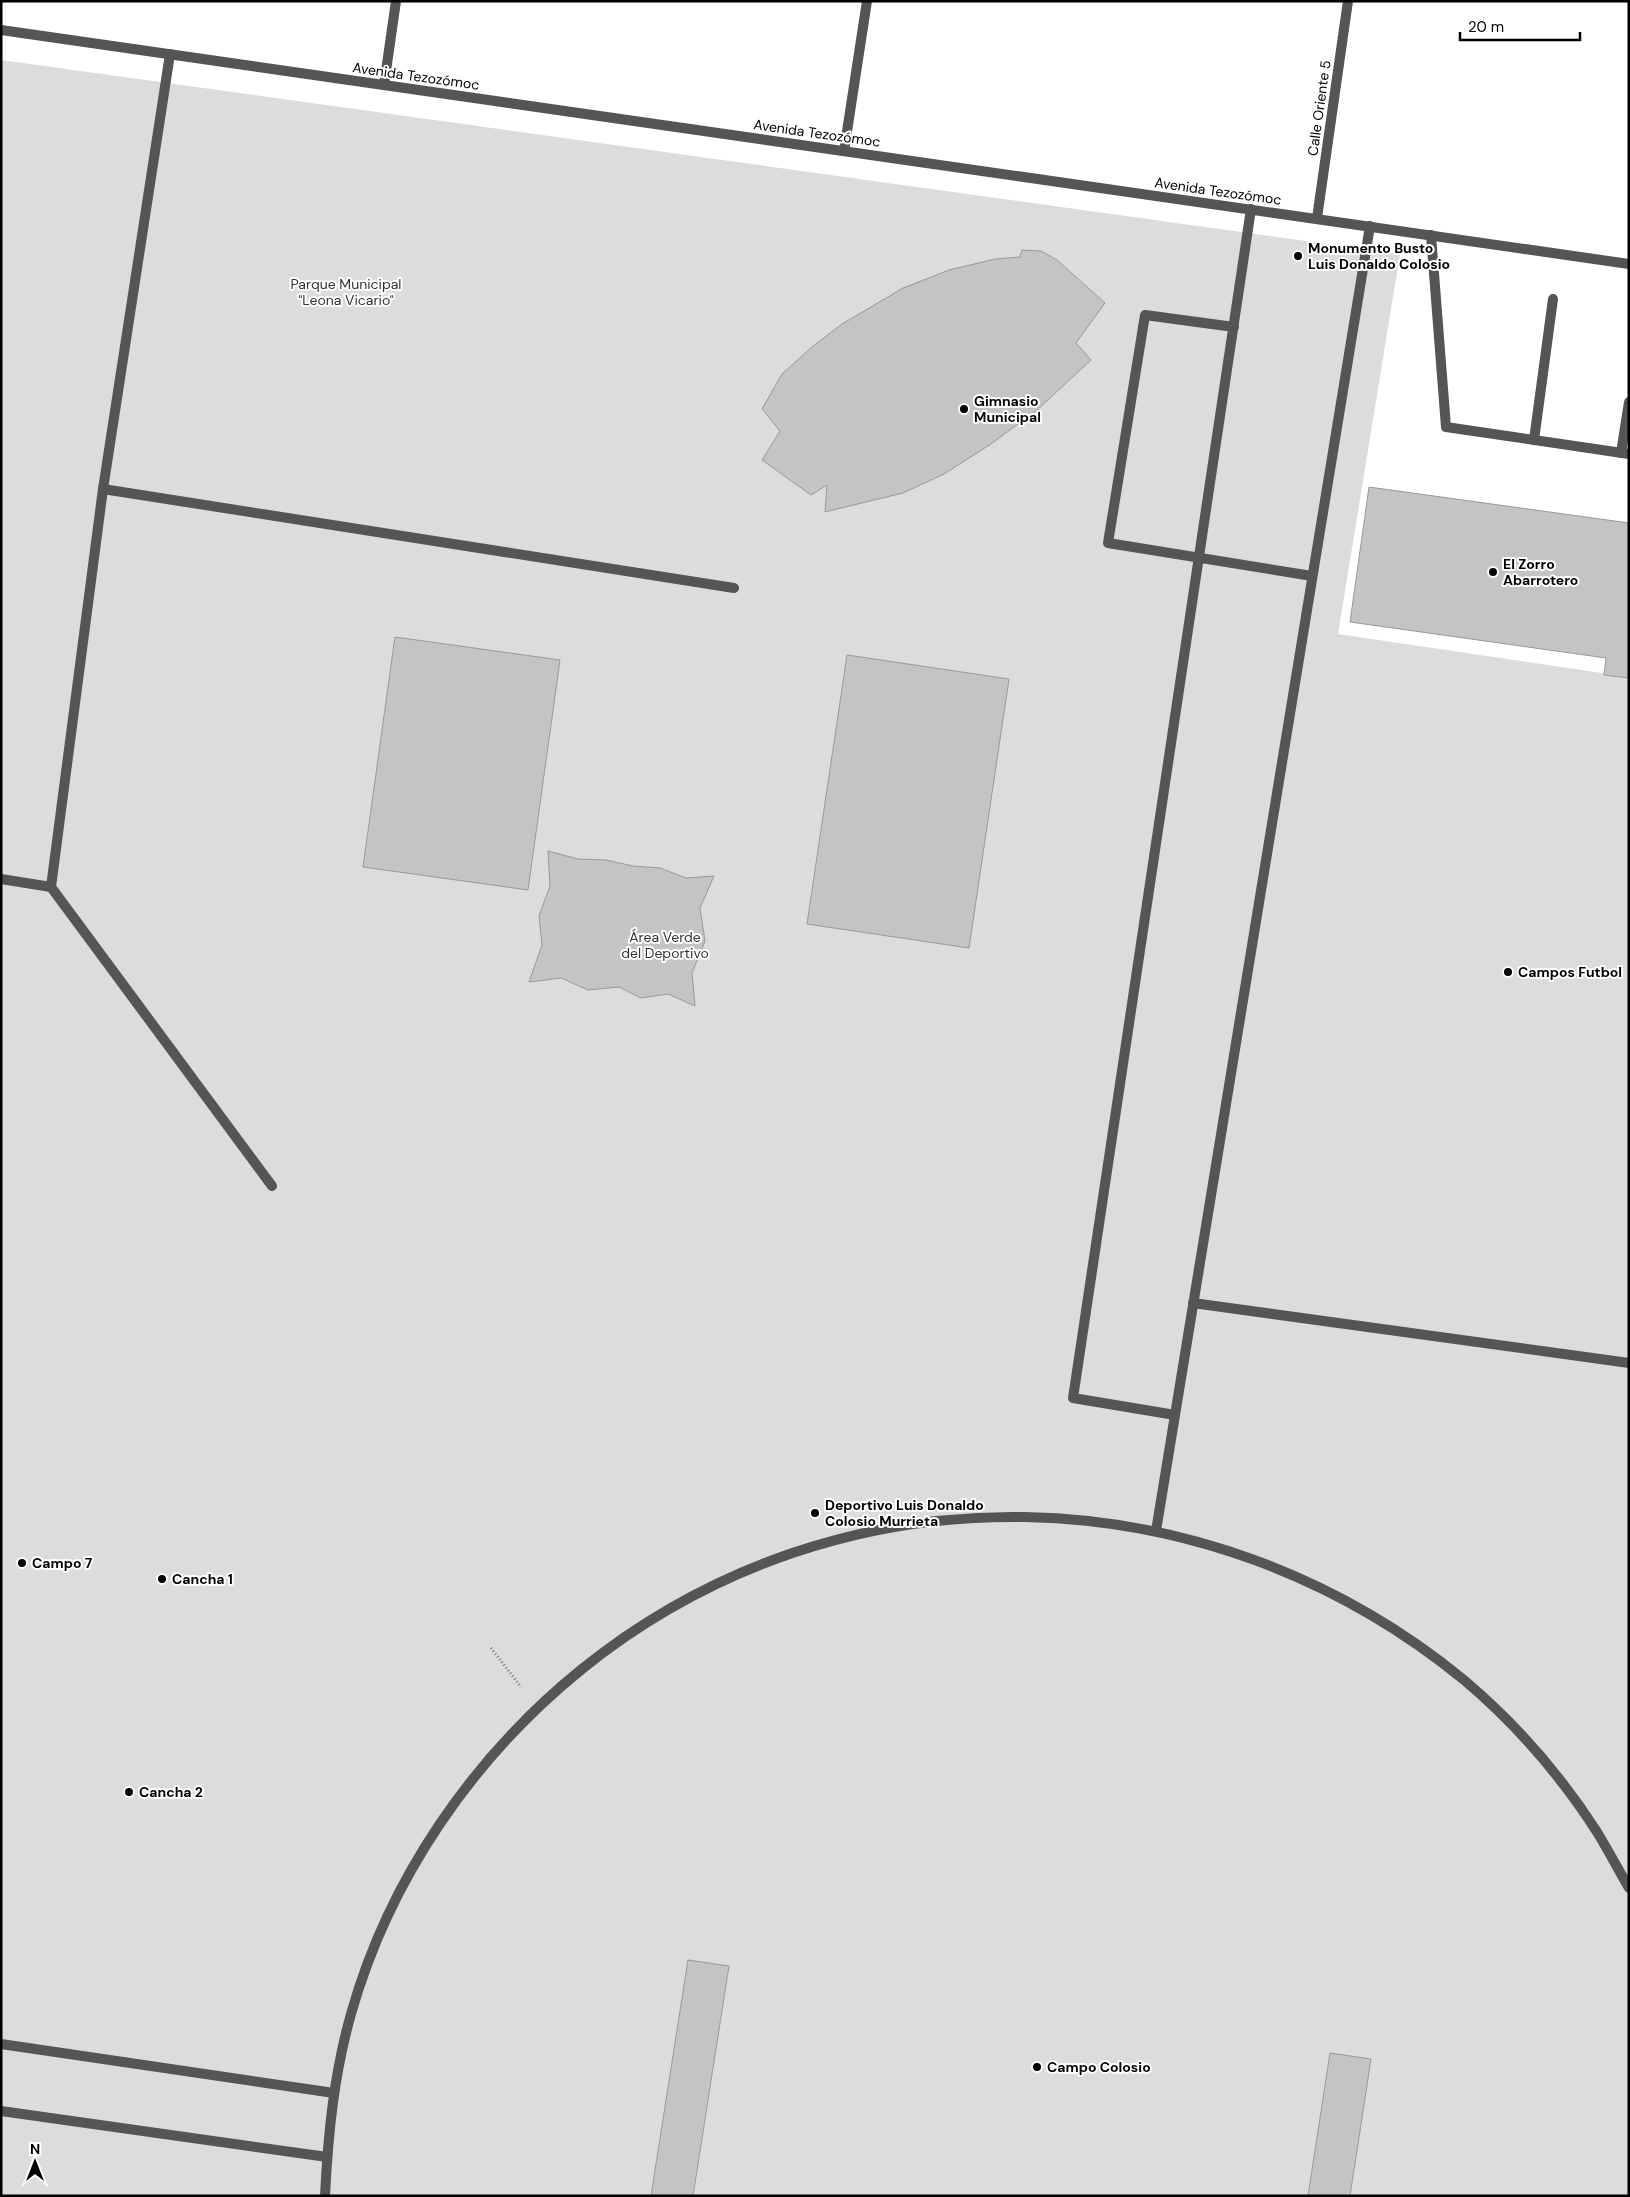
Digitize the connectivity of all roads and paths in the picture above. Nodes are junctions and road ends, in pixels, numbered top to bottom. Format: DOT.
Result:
graph roads {
  1 [pos="396,1"];
  2 [pos="867,1"];
  3 [pos="1348,1"];
  4 [pos="1,30"];
  5 [pos="170,54"];
  6 [pos="384,85"];
  7 [pos="844,151"];
  8 [pos="1251,209"];
  9 [pos="1317,218"];
  10 [pos="1370,226"];
  11 [pos="1430,235"];
  12 [pos="1629,264"];
  13 [pos="1553,299"];
  14 [pos="1234,327"];
  15 [pos="1629,402"];
  16 [pos="1534,440"];
  17 [pos="1625,454"];
  18 [pos="104,489"];
  19 [pos="1200,558"];
  20 [pos="1312,576"];
  21 [pos="734,588"];
  22 [pos="1,880"];
  23 [pos="51,887"];
  24 [pos="272,1186"];
  25 [pos="1193,1302"];
  26 [pos="1629,1364"];
  27 [pos="1175,1415"];
  28 [pos="1156,1531"];
  29 [pos="491,1648"];
  30 [pos="538,1707"];
  31 [pos="1629,1888"];
  32 [pos="1,2044"];
  33 [pos="334,2093"];
  34 [pos="1,2111"];
  35 [pos="327,2157"];
  36 [pos="325,2196"];
  1 -- 6 [label="street"];
  2 -- 7 [label="street"];
  3 -- 9 [label="street, Calle Oriente 5"];
  4 -- 5 [label="street, Avenida Tezozómoc"];
  5 -- 6 [label="street, Avenida Tezozómoc"];
  5 -- 18 [label="street"];
  6 -- 7 [label="street, Avenida Tezozómoc"];
  7 -- 8 [label="street, Avenida Tezozómoc"];
  8 -- 9 [label="street, Avenida Tezozómoc"];
  8 -- 14 [label="street"];
  9 -- 10 [label="street, Avenida Tezozómoc"];
  10 -- 11 [label="street, Avenida Tezozómoc"];
  10 -- 20 [label="street"];
  11 -- 12 [label="street, Avenida Tezozómoc"];
  11 -- 16 [label="street"];
  13 -- 16 [label="street"];
  14 -- 19 [label="street"];
  14 -- 19 [label="street"];
  15 -- 17 [label="street"];
  16 -- 17 [label="street"];
  18 -- 21 [label="street"];
  18 -- 23 [label="street"];
  19 -- 20 [label="street"];
  19 -- 27 [label="street"];
  20 -- 25 [label="street"];
  22 -- 23 [label="street"];
  23 -- 24 [label="street"];
  25 -- 26 [label="street"];
  25 -- 27 [label="street"];
  27 -- 28 [label="street"];
  28 -- 30 [label="street"];
  28 -- 31 [label="street"];
  29 -- 30 [label="path"];
  30 -- 33 [label="street"];
  32 -- 33 [label="street"];
  33 -- 35 [label="street"];
  34 -- 35 [label="street"];
  35 -- 36 [label="street"];
}
